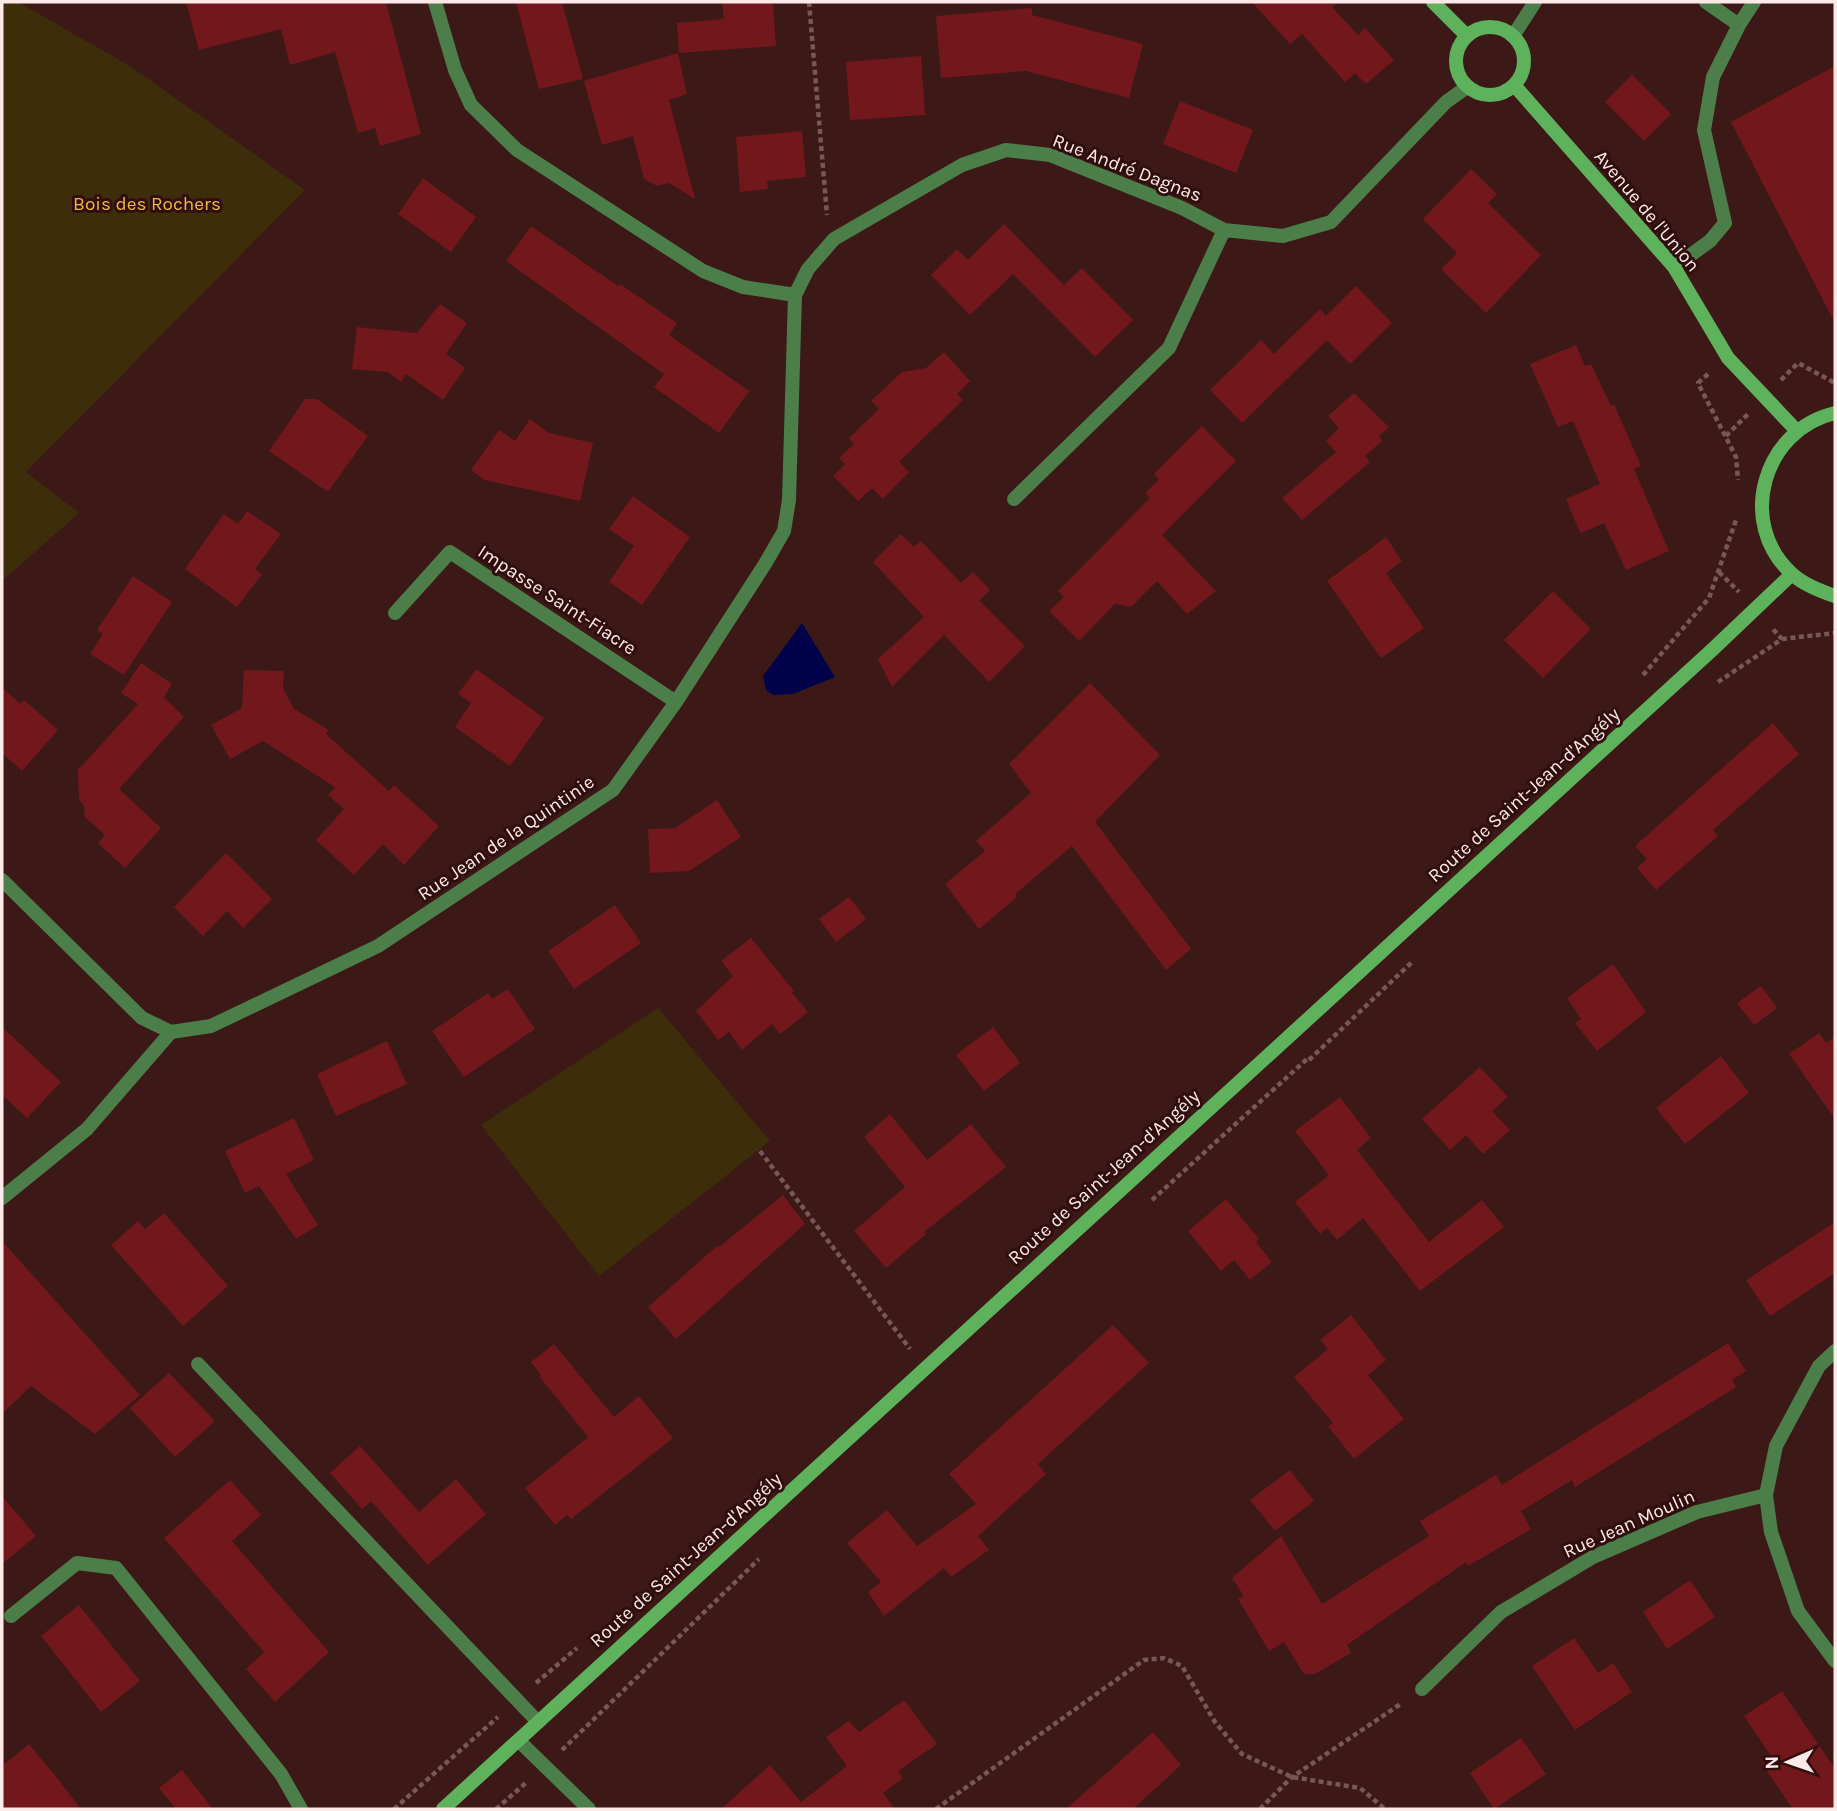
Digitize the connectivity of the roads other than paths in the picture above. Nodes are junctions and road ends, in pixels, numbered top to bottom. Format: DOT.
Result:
graph roads {
  1 [pos="435,2"];
  2 [pos="1433,2"];
  3 [pos="1535,2"];
  4 [pos="1706,2"];
  5 [pos="1754,2"];
  6 [pos="1739,25"];
  7 [pos="1467,36"];
  8 [pos="1513,36"];
  9 [pos="1514,85"];
  10 [pos="1466,87"];
  11 [pos="1224,230"];
  12 [pos="1674,267"];
  13 [pos="795,296"];
  14 [pos="1835,413"];
  15 [pos="1797,430"];
  16 [pos="1014,499"];
  17 [pos="1792,574"];
  18 [pos="1835,596"];
  19 [pos="395,613"];
  20 [pos="676,702"];
  21 [pos="2,880"];
  22 [pos="171,1032"];
  23 [pos="2,1198"];
  24 [pos="1835,1351"];
  25 [pos="198,1364"];
  26 [pos="1766,1495"];
  27 [pos="10,1616"];
  28 [pos="1835,1661"];
  29 [pos="1422,1689"];
  30 [pos="538,1722"];
  31 [pos="519,1741"];
  32 [pos="301,1809"];
  33 [pos="443,1809"];
  34 [pos="589,1809"];
  1 -- 13 [label="street"];
  2 -- 7 [label="main road"];
  3 -- 8 [label="street"];
  4 -- 6 [label="street"];
  5 -- 6 [label="street"];
  6 -- 12 [label="street"];
  7 -- 8 [label="main road"];
  7 -- 10 [label="main road"];
  8 -- 9 [label="main road"];
  9 -- 10 [label="main road"];
  9 -- 12 [label="main road, Avenue de l'Union"];
  10 -- 11 [label="street, Rue André Dagnas"];
  11 -- 13 [label="street, Rue André Dagnas"];
  11 -- 16 [label="street"];
  12 -- 15 [label="main road, Avenue de l'Union"];
  13 -- 20 [label="street, Rue Jean de la Quintinie"];
  14 -- 15 [label="main road"];
  15 -- 17 [label="main road"];
  17 -- 18 [label="main road"];
  17 -- 30 [label="main road, Route de Saint-Jean-d'Angély"];
  19 -- 20 [label="street, Impasse Saint-Fiacre"];
  20 -- 22 [label="street, Rue Jean de la Quintinie"];
  21 -- 22 [label="street"];
  22 -- 23 [label="street"];
  24 -- 26 [label="street"];
  25 -- 30 [label="street"];
  26 -- 28 [label="street"];
  26 -- 29 [label="street, Rue Jean Moulin"];
  27 -- 32 [label="street"];
  30 -- 31 [label="main road, Route de Saint-Jean-d'Angély"];
  31 -- 33 [label="main road, Route de Saint-Jean-d'Angély"];
  31 -- 34 [label="street"];
}
